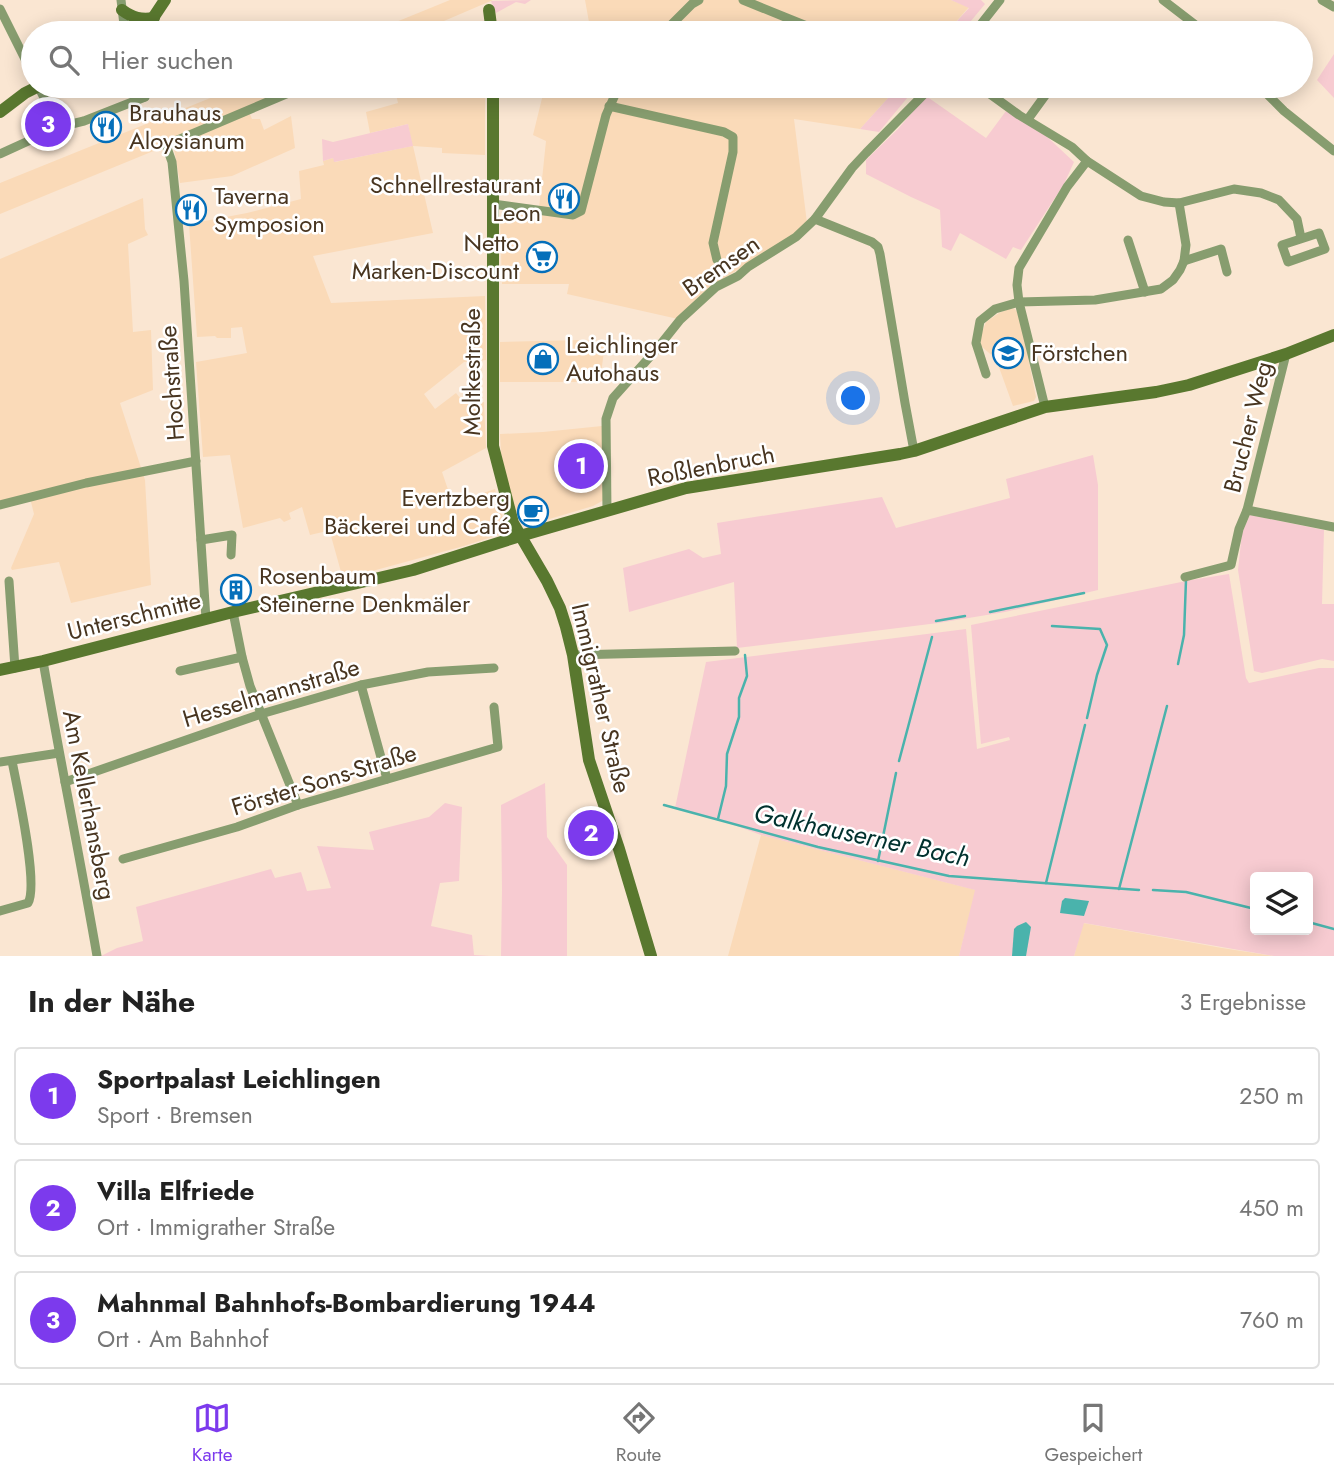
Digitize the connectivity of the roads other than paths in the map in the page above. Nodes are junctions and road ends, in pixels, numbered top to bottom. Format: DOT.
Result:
graph roads {
  1 [pos="165,0"];
  2 [pos="699,0"];
  3 [pos="743,0"];
  4 [pos="1000,0"];
  5 [pos="1163,0"];
  6 [pos="1322,0"];
  7 [pos="121,5"];
  8 [pos="1334,7"];
  9 [pos="0,9"];
  10 [pos="489,10"];
  11 [pos="143,21"];
  12 [pos="152,21"];
  13 [pos="490,21"];
  14 [pos="675,21"];
  15 [pos="795,21"];
  16 [pos="983,21"];
  17 [pos="1190,21"];
  18 [pos="21,51"];
  19 [pos="21,96"];
  20 [pos="45,98"];
  21 [pos="142,98"];
  22 [pos="277,98"];
  23 [pos="493,98"];
  24 [pos="613,98"];
  25 [pos="922,98"];
  26 [pos="996,98"];
  27 [pos="1043,98"];
  28 [pos="1272,98"];
  29 [pos="609,106"];
  30 [pos="0,112"];
  31 [pos="1028,119"];
  32 [pos="59,127"];
  33 [pos="1334,150"];
  34 [pos="0,153"];
  35 [pos="1087,161"];
  36 [pos="1179,203"];
  37 [pos="493,204"];
  38 [pos="816,219"];
  39 [pos="1301,238"];
  40 [pos="1128,240"];
  41 [pos="717,260"];
  42 [pos="1184,261"];
  43 [pos="1227,271"];
  44 [pos="1145,292"];
  45 [pos="1018,302"];
  46 [pos="1334,335"];
  47 [pos="1286,354"];
  48 [pos="986,374"];
  49 [pos="1045,407"];
  50 [pos="914,451"];
  51 [pos="196,461"];
  52 [pos="0,505"];
  53 [pos="1247,510"];
  54 [pos="607,511"];
  55 [pos="1334,527"];
  56 [pos="520,536"];
  57 [pos="201,540"];
  58 [pos="231,555"];
  59 [pos="1185,577"];
  60 [pos="9,581"];
  61 [pos="233,612"];
  62 [pos="206,619"];
  63 [pos="735,651"];
  64 [pos="573,655"];
  65 [pos="242,657"];
  66 [pos="43,661"];
  67 [pos="15,667"];
  68 [pos="494,668"];
  69 [pos="0,670"];
  70 [pos="180,671"];
  71 [pos="361,685"];
  72 [pos="494,707"];
  73 [pos="261,713"];
  74 [pos="59,753"];
  75 [pos="12,761"];
  76 [pos="0,762"];
  77 [pos="387,779"];
  78 [pos="65,782"];
  79 [pos="298,805"];
  80 [pos="123,859"];
  81 [pos="0,911"];
  82 [pos="97,956"];
  83 [pos="651,956"];
  1 -- 12 [label="street"];
  2 -- 14 [label="street"];
  3 -- 15 [label="street"];
  4 -- 16 [label="street"];
  5 -- 17 [label="street"];
  6 -- 8 [label="street"];
  7 -- 11 [label="street"];
  9 -- 18 [label="street"];
  10 -- 13 [label="street"];
  19 -- 30 [label="street"];
  20 -- 32 [label="street"];
  21 -- 32 [label="street"];
  22 -- 51 [label="street, Hochstraße"];
  23 -- 37 [label="street, Moltkestraße"];
  24 -- 29 [label="street"];
  25 -- 38 [label="street, Bremsen"];
  26 -- 31 [label="street"];
  27 -- 31 [label="street"];
  28 -- 33 [label="street"];
  29 -- 37 [label="street"];
  29 -- 41 [label="street"];
  31 -- 35 [label="street"];
  32 -- 34 [label="street"];
  35 -- 36 [label="street"];
  35 -- 45 [label="street"];
  36 -- 39 [label="street"];
  36 -- 42 [label="street"];
  37 -- 56 [label="street, Moltkestraße"];
  38 -- 50 [label="street"];
  38 -- 54 [label="street, Bremsen"];
  39 -- 39 [label="street"];
  40 -- 44 [label="street"];
  42 -- 43 [label="street"];
  42 -- 44 [label="street"];
  44 -- 45 [label="street"];
  45 -- 48 [label="street"];
  45 -- 49 [label="street"];
  46 -- 47 [label="street"];
  47 -- 49 [label="street"];
  47 -- 53 [label="street, Brucher Weg"];
  49 -- 50 [label="street"];
  50 -- 54 [label="street, Roßlenbruch"];
  51 -- 52 [label="street"];
  51 -- 57 [label="street, Hochstraße"];
  53 -- 55 [label="street, Brucher Weg"];
  53 -- 59 [label="street, Brucher Weg"];
  54 -- 56 [label="street, Roßlenbruch"];
  56 -- 61 [label="street, Unterschmitte"];
  56 -- 64 [label="street, Immigrather Straße"];
  57 -- 58 [label="street"];
  57 -- 62 [label="street, Hochstraße"];
  60 -- 67 [label="street"];
  61 -- 62 [label="street, Unterschmitte"];
  61 -- 65 [label="street"];
  62 -- 66 [label="street, Unterschmitte"];
  63 -- 64 [label="street"];
  64 -- 83 [label="street, Immigrather Straße"];
  65 -- 70 [label="street"];
  65 -- 73 [label="street"];
  66 -- 67 [label="street"];
  66 -- 74 [label="street, Am Kellerhansberg"];
  67 -- 69 [label="street"];
  68 -- 71 [label="street, Hesselmannstraße"];
  71 -- 73 [label="street, Hesselmannstraße"];
  71 -- 77 [label="street"];
  72 -- 77 [label="street, Förster-Sons-Straße"];
  73 -- 78 [label="street, Hesselmannstraße"];
  73 -- 79 [label="street"];
  74 -- 75 [label="street"];
  74 -- 78 [label="street, Am Kellerhansberg"];
  75 -- 76 [label="street"];
  75 -- 81 [label="street"];
  77 -- 79 [label="street, Förster-Sons-Straße"];
  78 -- 82 [label="street, Am Kellerhansberg"];
  79 -- 80 [label="street, Förster-Sons-Straße"];
}
